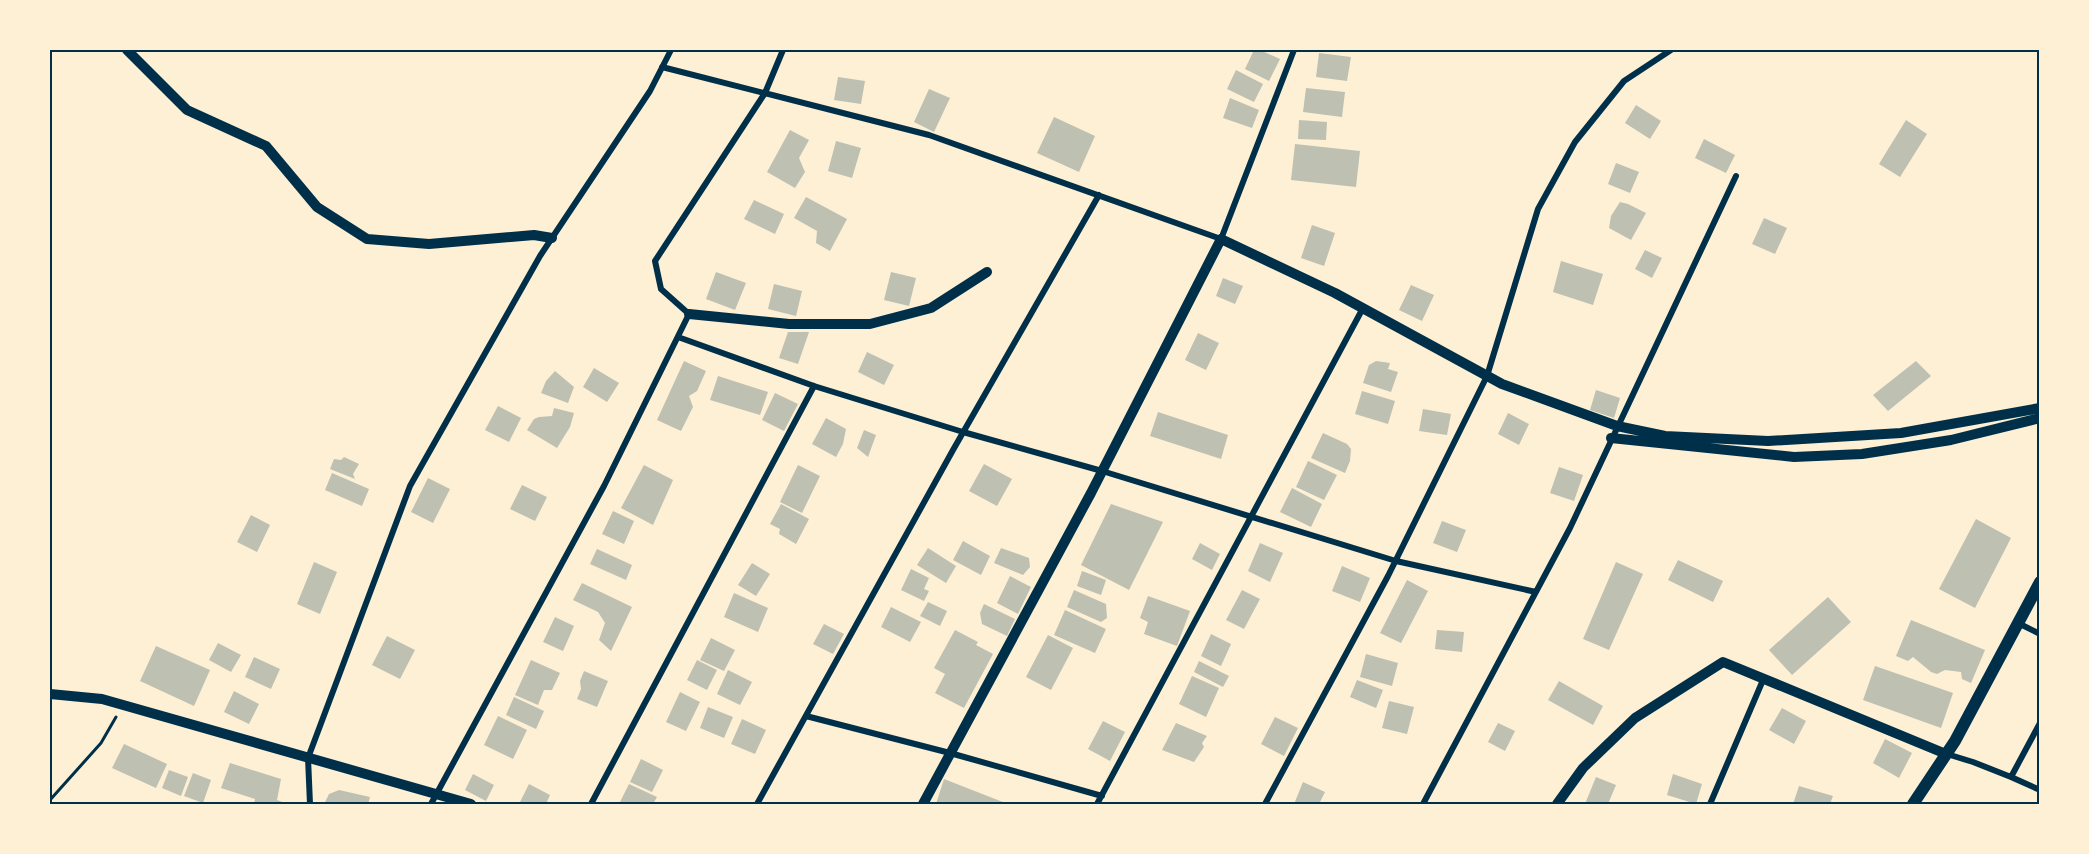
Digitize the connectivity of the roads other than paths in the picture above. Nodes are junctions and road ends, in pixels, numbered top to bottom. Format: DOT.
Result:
graph roads {
  1 [pos="127,50"];
  2 [pos="670,50"];
  3 [pos="783,50"];
  4 [pos="1294,50"];
  5 [pos="1671,50"];
  6 [pos="662,67"];
  7 [pos="765,93"];
  8 [pos="1736,176"];
  9 [pos="1100,195"];
  10 [pos="552,238"];
  11 [pos="1221,239"];
  12 [pos="987,272"];
  13 [pos="1363,308"];
  14 [pos="689,314"];
  15 [pos="678,337"];
  16 [pos="1487,376"];
  17 [pos="814,386"];
  18 [pos="2040,408"];
  19 [pos="2040,418"];
  20 [pos="1617,426"];
  21 [pos="963,432"];
  22 [pos="1611,438"];
  23 [pos="1102,471"];
  24 [pos="1251,517"];
  25 [pos="1396,561"];
  26 [pos="2040,582"];
  27 [pos="1536,592"];
  28 [pos="2018,623"];
  29 [pos="2040,634"];
  30 [pos="1763,680"];
  31 [pos="50,694"];
  32 [pos="806,716"];
  33 [pos="2040,723"];
  34 [pos="950,753"];
  35 [pos="1946,754"];
  36 [pos="308,758"];
  37 [pos="2011,777"];
  38 [pos="2040,790"];
  39 [pos="1102,796"];
  40 [pos="434,800"];
  41 [pos="310,804"];
  42 [pos="471,804"];
  43 [pos="591,804"];
  44 [pos="757,804"];
  45 [pos="923,804"];
  46 [pos="1097,804"];
  47 [pos="1265,804"];
  48 [pos="1423,804"];
  49 [pos="1557,804"];
  50 [pos="1710,804"];
  51 [pos="1912,804"];
  1 -- 10 [label="street"];
  2 -- 6 [label="street"];
  3 -- 7 [label="street"];
  4 -- 11 [label="street"];
  5 -- 16 [label="street"];
  6 -- 7 [label="street"];
  6 -- 10 [label="street"];
  7 -- 9 [label="street"];
  7 -- 14 [label="street"];
  8 -- 20 [label="street"];
  9 -- 11 [label="street"];
  9 -- 21 [label="street"];
  10 -- 36 [label="street"];
  11 -- 13 [label="street"];
  11 -- 23 [label="street"];
  12 -- 14 [label="street"];
  13 -- 16 [label="street"];
  13 -- 24 [label="street"];
  14 -- 15 [label="street"];
  15 -- 17 [label="street"];
  15 -- 40 [label="street"];
  16 -- 20 [label="street"];
  16 -- 25 [label="street"];
  17 -- 21 [label="street"];
  17 -- 43 [label="street"];
  18 -- 20 [label="street"];
  19 -- 22 [label="street"];
  20 -- 22 [label="street"];
  21 -- 23 [label="street"];
  21 -- 32 [label="street"];
  22 -- 27 [label="street"];
  23 -- 24 [label="street"];
  23 -- 34 [label="street"];
  24 -- 25 [label="street"];
  24 -- 39 [label="street"];
  25 -- 27 [label="street"];
  25 -- 47 [label="street"];
  26 -- 28 [label="main road"];
  27 -- 48 [label="street"];
  28 -- 29 [label="street"];
  28 -- 35 [label="main road"];
  30 -- 35 [label="street"];
  30 -- 49 [label="street"];
  30 -- 50 [label="street"];
  31 -- 36 [label="street"];
  32 -- 34 [label="street"];
  32 -- 44 [label="street"];
  33 -- 37 [label="street"];
  34 -- 39 [label="street"];
  34 -- 45 [label="street"];
  35 -- 37 [label="street"];
  35 -- 51 [label="main road"];
  36 -- 40 [label="street"];
  36 -- 41 [label="street"];
  37 -- 38 [label="street"];
  39 -- 46 [label="street"];
  40 -- 42 [label="street"];
}
